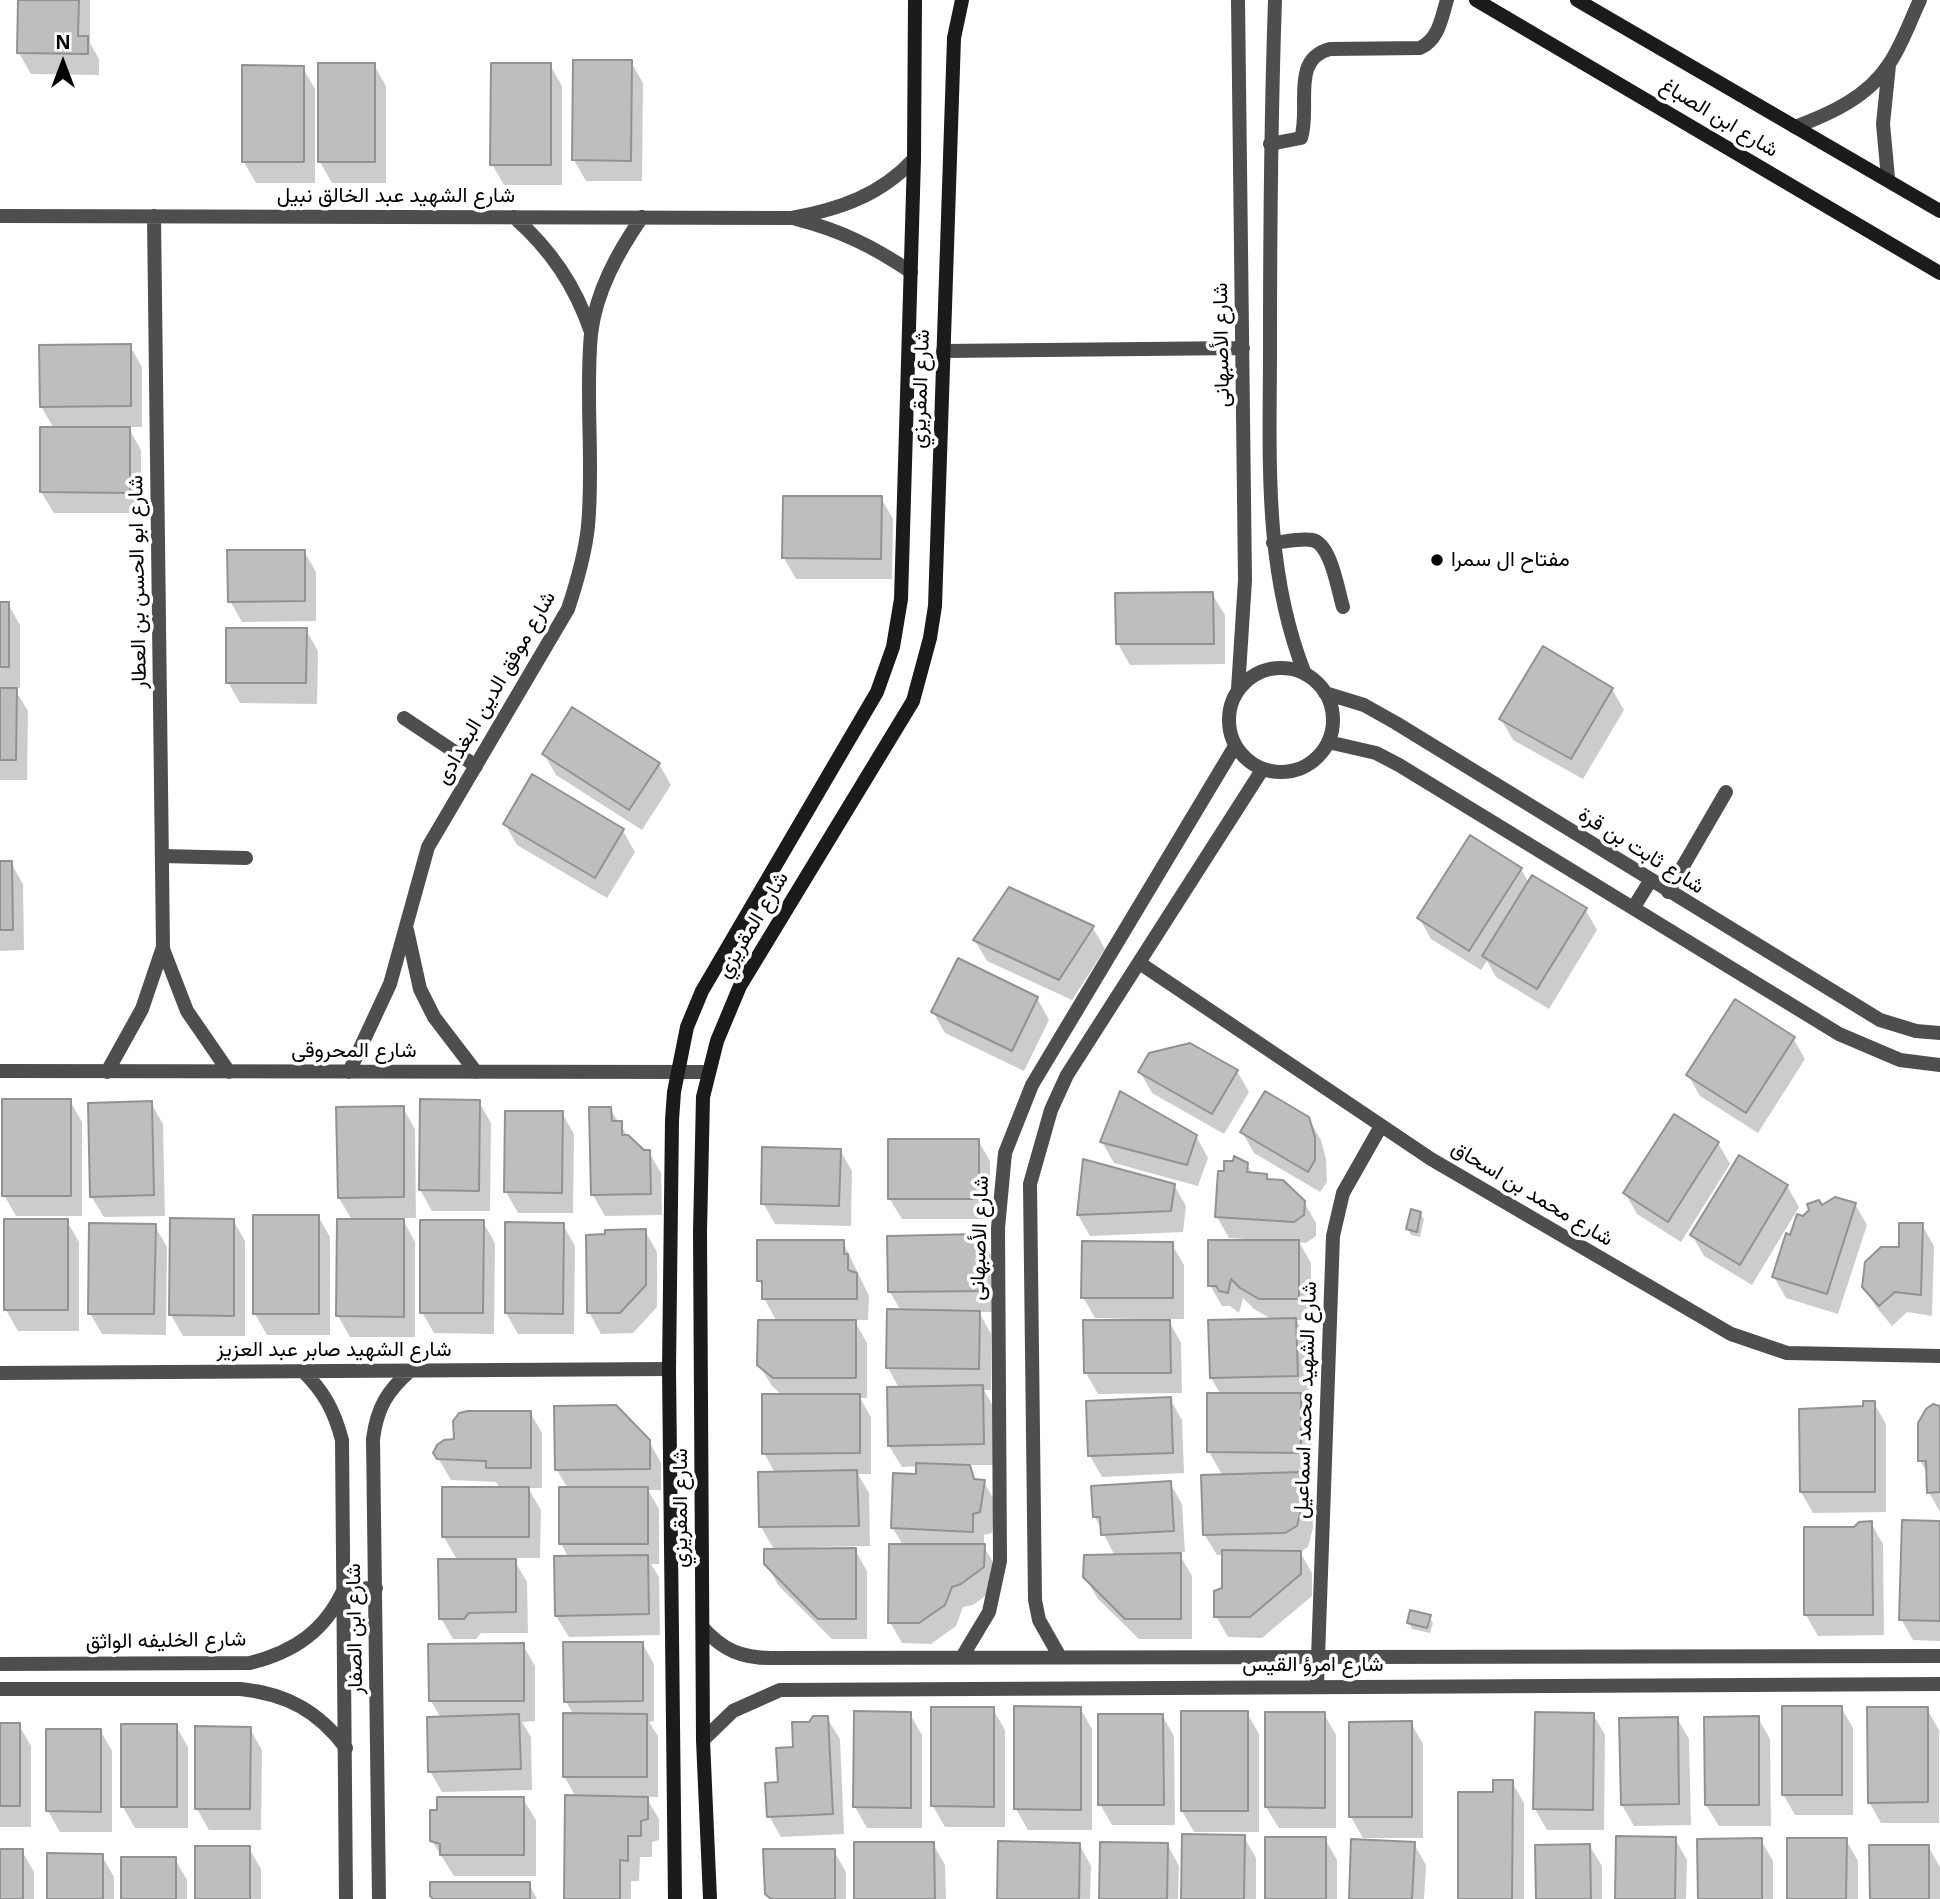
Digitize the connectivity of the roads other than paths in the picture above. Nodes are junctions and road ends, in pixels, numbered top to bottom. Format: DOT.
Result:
graph roads {
  1 [pos="915,0"];
  2 [pos="962,0"];
  3 [pos="1238,0"];
  4 [pos="1275,0"];
  5 [pos="1447,0"];
  6 [pos="1476,0"];
  7 [pos="1577,0"];
  8 [pos="1920,0"];
  9 [pos="1889,65"];
  10 [pos="1795,127"];
  11 [pos="1270,144"];
  12 [pos="914,159"];
  13 [pos="1888,178"];
  14 [pos="1940,211"];
  15 [pos="0,216"];
  16 [pos="154,216"];
  17 [pos="514,217"];
  18 [pos="642,217"];
  19 [pos="792,218"];
  20 [pos="911,272"];
  21 [pos="1940,273"];
  22 [pos="591,333"];
  23 [pos="1243,348"];
  24 [pos="943,351"];
  25 [pos="1273,543"];
  26 [pos="1343,607"];
  27 [pos="1305,674"];
  28 [pos="1238,689"];
  29 [pos="1325,693"];
  30 [pos="404,718"];
  31 [pos="1328,742"];
  32 [pos="1235,746"];
  33 [pos="476,766"];
  34 [pos="1262,770"];
  35 [pos="1727,792"];
  36 [pos="162,856"];
  37 [pos="246,858"];
  38 [pos="1650,881"];
  39 [pos="1668,892"];
  40 [pos="1634,907"];
  41 [pos="406,928"];
  42 [pos="163,947"];
  43 [pos="1141,964"];
  44 [pos="1940,1033"];
  45 [pos="1940,1065"];
  46 [pos="0,1072"];
  47 [pos="107,1072"];
  48 [pos="229,1072"];
  49 [pos="349,1072"];
  50 [pos="476,1072"];
  51 [pos="678,1072"];
  52 [pos="708,1072"];
  53 [pos="1381,1126"];
  54 [pos="1940,1356"];
  55 [pos="669,1369"];
  56 [pos="303,1371"];
  57 [pos="410,1371"];
  58 [pos="0,1373"];
  59 [pos="376,1588"];
  60 [pos="344,1589"];
  61 [pos="703,1628"];
  62 [pos="1318,1655"];
  63 [pos="1940,1656"];
  64 [pos="962,1657"];
  65 [pos="1060,1657"];
  66 [pos="0,1664"];
  67 [pos="1940,1684"];
  68 [pos="1317,1686"];
  69 [pos="0,1689"];
  70 [pos="703,1740"];
  71 [pos="346,1748"];
  72 [pos="678,1897"];
  73 [pos="707,1897"];
  74 [pos="346,1899"];
  75 [pos="379,1899"];
  1 -- 12 [label="street, شارع المقريزي"];
  2 -- 24 [label="street, شارع المقريزي"];
  3 -- 23 [label="street, شارع الأصبهانى"];
  4 -- 11 [label="street"];
  5 -- 11 [label="street"];
  6 -- 21 [label="street, شارع ابن الصباغ"];
  7 -- 10 [label="street, شارع ابن الصباغ"];
  8 -- 9 [label="street"];
  9 -- 10 [label="street"];
  9 -- 13 [label="street"];
  10 -- 13 [label="street, شارع ابن الصباغ"];
  11 -- 25 [label="street"];
  12 -- 19 [label="street, شارع الشهيد عبد الخالق نبيل"];
  12 -- 20 [label="street, شارع المقريزي"];
  13 -- 14 [label="street, شارع ابن الصباغ"];
  15 -- 16 [label="street, شارع الشهيد عبد الخالق نبيل"];
  16 -- 17 [label="street, شارع الشهيد عبد الخالق نبيل"];
  16 -- 36 [label="street, شارع ابو الحسن بن العطار"];
  17 -- 18 [label="street, شارع الشهيد عبد الخالق نبيل"];
  17 -- 22 [label="street, شارع موفق الدين البغدادى"];
  18 -- 19 [label="street, شارع الشهيد عبد الخالق نبيل"];
  18 -- 22 [label="street, شارع موفق الدين البغدادى"];
  19 -- 20 [label="street, شارع الشهيد عبد الخالق نبيل"];
  20 -- 51 [label="street, شارع المقريزي"];
  22 -- 33 [label="street, شارع موفق الدين البغدادى"];
  23 -- 24 [label="street"];
  23 -- 28 [label="street, شارع الأصبهانى"];
  24 -- 52 [label="street, شارع المقريزي"];
  25 -- 26 [label="street"];
  25 -- 27 [label="street"];
  27 -- 28 [label="street"];
  27 -- 29 [label="street"];
  28 -- 32 [label="street"];
  29 -- 31 [label="street"];
  29 -- 38 [label="street, شارع ثابت بن قرة"];
  30 -- 33 [label="street"];
  31 -- 34 [label="street"];
  31 -- 40 [label="street"];
  32 -- 34 [label="street"];
  32 -- 64 [label="street, شارع الأصبهانى"];
  33 -- 41 [label="street, شارع موفق الدين البغدادى"];
  34 -- 43 [label="street"];
  35 -- 39 [label="street"];
  36 -- 37 [label="street"];
  36 -- 42 [label="street, شارع ابو الحسن بن العطار"];
  38 -- 39 [label="street, شارع ثابت بن قرة"];
  38 -- 40 [label="street"];
  39 -- 44 [label="street, شارع ثابت بن قرة"];
  40 -- 45 [label="street"];
  41 -- 49 [label="street, شارع موفق الدين البغدادى"];
  41 -- 50 [label="street, شارع موفق الدين البغدادى"];
  42 -- 47 [label="street, شارع ابو الحسن بن العطار"];
  42 -- 48 [label="street, شارع ابو الحسن بن العطار"];
  43 -- 53 [label="street, شارع محمد بن اسحاق"];
  43 -- 65 [label="street"];
  46 -- 47 [label="street, شارع المحروقى"];
  47 -- 48 [label="street, شارع المحروقى"];
  48 -- 49 [label="street, شارع المحروقى"];
  49 -- 50 [label="street, شارع المحروقى"];
  50 -- 51 [label="street, شارع المحروقى"];
  51 -- 52 [label="street, شارع المحروقى"];
  51 -- 55 [label="street, شارع المقريزي"];
  52 -- 61 [label="street, شارع المقريزي"];
  53 -- 54 [label="street, شارع محمد بن اسحاق"];
  53 -- 62 [label="street, شارع الشهيد محمد اسماعيل"];
  55 -- 57 [label="street, شارع الشهيد صابر عبد العزيز"];
  55 -- 72 [label="street, شارع المقريزي"];
  56 -- 57 [label="street, شارع الشهيد صابر عبد العزيز"];
  56 -- 58 [label="street, شارع الشهيد صابر عبد العزيز"];
  56 -- 60 [label="street, شارع ابن الصفار"];
  57 -- 59 [label="street, شارع ابن الصفار"];
  59 -- 60 [label="street"];
  59 -- 75 [label="street, شارع ابن الصفار"];
  60 -- 66 [label="street, شارع الخليفه الواثق"];
  60 -- 71 [label="street, شارع ابن الصفار"];
  61 -- 64 [label="street, شارع امرؤ القيس"];
  61 -- 70 [label="street, شارع المقريزي"];
  62 -- 63 [label="street, شارع امرؤ القيس"];
  62 -- 65 [label="street, شارع امرؤ القيس"];
  62 -- 68 [label="street, شارع الشهيد محمد اسماعيل"];
  64 -- 65 [label="street, شارع امرؤ القيس"];
  67 -- 68 [label="street, شارع امرؤ القيس"];
  68 -- 70 [label="street, شارع امرؤ القيس"];
  69 -- 71 [label="street"];
  70 -- 73 [label="street, شارع المقريزي"];
  71 -- 74 [label="street, شارع ابن الصفار"];
}
